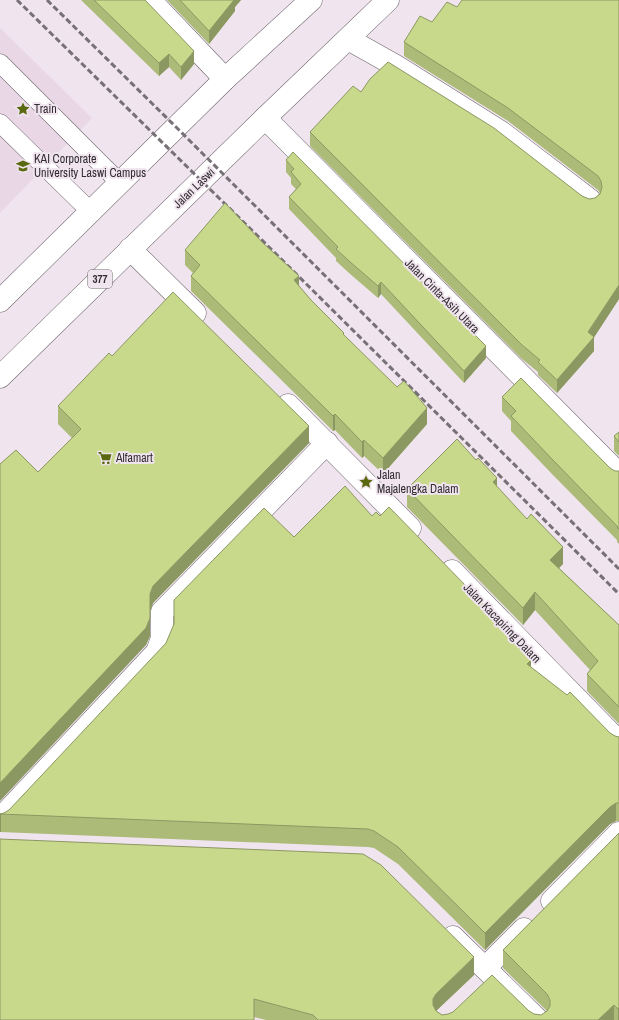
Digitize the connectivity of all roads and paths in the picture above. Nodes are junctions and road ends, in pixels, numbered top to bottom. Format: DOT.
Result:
graph roads {
  1 [pos="150,0"];
  2 [pos="311,0"];
  3 [pos="388,0"];
  4 [pos="348,39"];
  5 [pos="0,63"];
  6 [pos="225,79"];
  7 [pos="265,118"];
  8 [pos="0,123"];
  9 [pos="119,182"];
  10 [pos="590,200"];
  11 [pos="90,211"];
  12 [pos="130,250"];
  13 [pos="0,301"];
  14 [pos="209,327"];
  15 [pos="0,377"];
  16 [pos="276,394"];
  17 [pos="327,443"];
  18 [pos="619,474"];
  19 [pos="423,542"];
  20 [pos="440,559"];
  21 [pos="619,742"];
  22 [pos="0,819"];
  23 [pos="619,833"];
  24 [pos="440,924"];
  25 [pos="489,972"];
  26 [pos="476,990"];
  27 [pos="538,1020"];
  1 -- 6 [label="street"];
  2 -- 6 [label="street"];
  3 -- 4 [label="street, Jalan Laswi / 377"];
  4 -- 7 [label="street, Jalan Laswi / 377"];
  4 -- 10 [label="street"];
  5 -- 9 [label="lane"];
  6 -- 9 [label="street"];
  7 -- 12 [label="street, Jalan Laswi / 377"];
  7 -- 18 [label="street, Jalan Cinta-Asih Utara"];
  8 -- 11 [label="lane"];
  9 -- 11 [label="street"];
  11 -- 13 [label="street"];
  12 -- 14 [label="street"];
  12 -- 15 [label="street, Jalan Laswi / 377"];
  16 -- 17 [label="street"];
  17 -- 19 [label="street"];
  17 -- 22 [label="street"];
  20 -- 21 [label="street, Jalan Kacapiring Dalam"];
  23 -- 25 [label="street"];
  24 -- 25 [label="street"];
  25 -- 26 [label="street"];
  25 -- 27 [label="street"];
}
